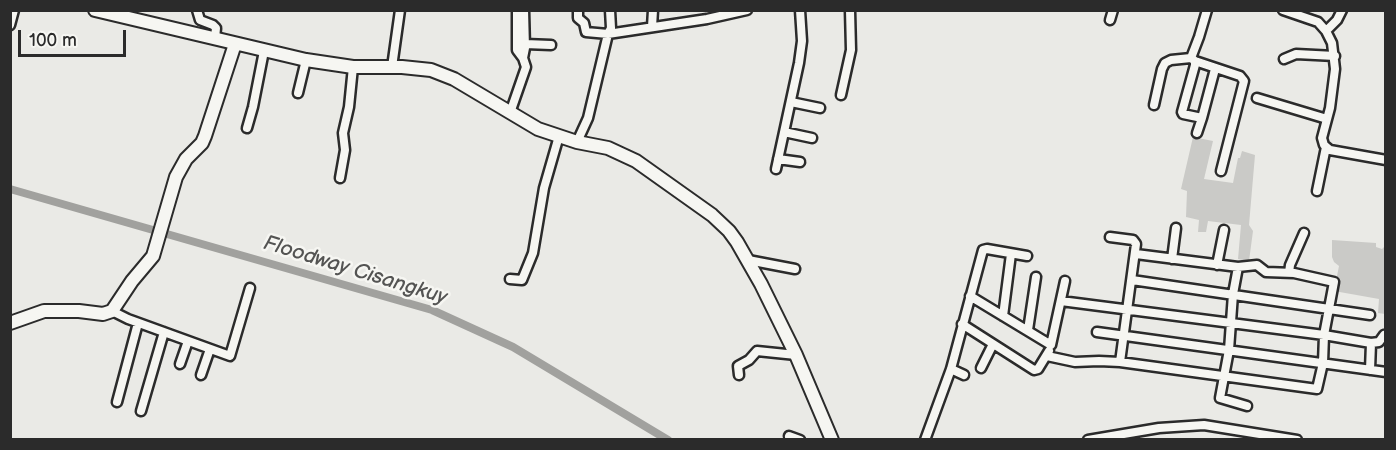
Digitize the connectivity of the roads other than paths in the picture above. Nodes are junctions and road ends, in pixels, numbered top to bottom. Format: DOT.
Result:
graph roads {
  1 [pos="14,10"];
  2 [pos="95,10"];
  3 [pos="197,10"];
  4 [pos="400,10"];
  5 [pos="517,10"];
  6 [pos="524,10"];
  7 [pos="578,10"];
  8 [pos="610,10"];
  9 [pos="652,10"];
  10 [pos="747,10"];
  11 [pos="800,10"];
  12 [pos="850,10"];
  13 [pos="1113,10"];
  14 [pos="1207,10"];
  15 [pos="1283,10"];
  16 [pos="1342,10"];
  17 [pos="1296,13"];
  18 [pos="1110,20"];
  19 [pos="10,25"];
  20 [pos="652,27"];
  21 [pos="1326,31"];
  22 [pos="609,34"];
  23 [pos="215,38"];
  24 [pos="235,44"];
  25 [pos="525,44"];
  26 [pos="551,45"];
  27 [pos="264,51"];
  28 [pos="1335,56"];
  29 [pos="523,58"];
  30 [pos="1284,58"];
  31 [pos="1193,59"];
  32 [pos="306,60"];
  33 [pos="353,67"];
  34 [pos="392,67"];
  35 [pos="1215,69"];
  36 [pos="298,93"];
  37 [pos="841,95"];
  38 [pos="1257,98"];
  39 [pos="791,102"];
  40 [pos="1154,105"];
  41 [pos="820,108"];
  42 [pos="510,113"];
  43 [pos="1202,118"];
  44 [pos="1327,119"];
  45 [pos="247,128"];
  46 [pos="784,132"];
  47 [pos="1197,133"];
  48 [pos="559,136"];
  49 [pos="812,138"];
  50 [pos="577,142"];
  51 [pos="1326,147"];
  52 [pos="778,159"];
  53 [pos="1386,160"];
  54 [pos="801,162"];
  55 [pos="776,169"];
  56 [pos="1221,171"];
  57 [pos="340,178"];
  58 [pos="1317,190"];
  59 [pos="1176,228"];
  60 [pos="1224,230"];
  61 [pos="1304,233"];
  62 [pos="1110,237"];
  63 [pos="1011,254"];
  64 [pos="1136,254"];
  65 [pos="1027,256"];
  66 [pos="1172,259"];
  67 [pos="748,260"];
  68 [pos="1217,265"];
  69 [pos="1238,267"];
  70 [pos="795,269"];
  71 [pos="1288,273"];
  72 [pos="1036,277"];
  73 [pos="510,279"];
  74 [pos="1132,280"];
  75 [pos="1065,281"];
  76 [pos="250,288"];
  77 [pos="1233,294"];
  78 [pos="970,296"];
  79 [pos="1061,301"];
  80 [pos="1329,308"];
  81 [pos="1128,309"];
  82 [pos="112,311"];
  83 [pos="1370,315"];
  84 [pos="1003,316"];
  85 [pos="10,323"];
  86 [pos="138,323"];
  87 [pos="962,324"];
  88 [pos="1232,324"];
  89 [pos="1028,330"];
  90 [pos="164,332"];
  91 [pos="1097,332"];
  92 [pos="1124,335"];
  93 [pos="1324,335"];
  94 [pos="1384,335"];
  95 [pos="188,341"];
  96 [pos="1371,343"];
  97 [pos="993,344"];
  98 [pos="1051,345"];
  99 [pos="210,349"];
  100 [pos="1229,350"];
  101 [pos="796,355"];
  102 [pos="1047,356"];
  103 [pos="1120,362"];
  104 [pos="1323,363"];
  105 [pos="180,364"];
  106 [pos="981,368"];
  107 [pos="951,369"];
  108 [pos="1370,370"];
  109 [pos="1386,372"];
  110 [pos="201,375"];
  111 [pos="739,375"];
  112 [pos="964,375"];
  113 [pos="1225,376"];
  114 [pos="117,402"];
  115 [pos="1247,406"];
  116 [pos="141,411"];
  117 [pos="789,436"];
  118 [pos="800,440"];
  119 [pos="832,440"];
  120 [pos="925,440"];
  121 [pos="1088,440"];
  122 [pos="1297,440"];
  1 -- 19 [label="street"];
  2 -- 23 [label="street"];
  3 -- 23 [label="street"];
  4 -- 34 [label="street"];
  5 -- 29 [label="street"];
  6 -- 25 [label="street"];
  7 -- 22 [label="street"];
  8 -- 22 [label="street"];
  9 -- 20 [label="street"];
  10 -- 20 [label="street"];
  11 -- 39 [label="street"];
  12 -- 37 [label="street"];
  13 -- 18 [label="street"];
  14 -- 31 [label="street"];
  15 -- 17 [label="street"];
  16 -- 21 [label="street"];
  17 -- 21 [label="street"];
  20 -- 22 [label="street"];
  21 -- 28 [label="street"];
  22 -- 50 [label="street"];
  23 -- 24 [label="street"];
  24 -- 27 [label="street"];
  24 -- 82 [label="street"];
  25 -- 26 [label="street"];
  25 -- 29 [label="street"];
  27 -- 32 [label="street"];
  27 -- 45 [label="street"];
  28 -- 30 [label="street"];
  28 -- 44 [label="street"];
  29 -- 42 [label="street"];
  31 -- 35 [label="street"];
  31 -- 40 [label="street"];
  31 -- 43 [label="street"];
  32 -- 33 [label="street"];
  32 -- 36 [label="street"];
  33 -- 34 [label="street"];
  33 -- 57 [label="street"];
  34 -- 42 [label="street"];
  35 -- 43 [label="street"];
  35 -- 56 [label="street"];
  38 -- 44 [label="street"];
  39 -- 41 [label="street"];
  39 -- 46 [label="street"];
  42 -- 48 [label="street"];
  43 -- 47 [label="street"];
  44 -- 51 [label="street"];
  46 -- 49 [label="street"];
  46 -- 52 [label="street"];
  48 -- 50 [label="street"];
  48 -- 73 [label="street"];
  50 -- 67 [label="street"];
  51 -- 53 [label="street"];
  51 -- 58 [label="street"];
  52 -- 54 [label="street"];
  52 -- 55 [label="street"];
  59 -- 66 [label="street"];
  60 -- 68 [label="street"];
  61 -- 71 [label="street"];
  62 -- 64 [label="street"];
  63 -- 65 [label="street"];
  63 -- 78 [label="street"];
  63 -- 84 [label="street"];
  64 -- 66 [label="street"];
  64 -- 74 [label="street"];
  66 -- 68 [label="street"];
  67 -- 70 [label="street"];
  67 -- 101 [label="street"];
  68 -- 69 [label="street"];
  69 -- 71 [label="street"];
  69 -- 77 [label="street"];
  71 -- 80 [label="street"];
  72 -- 89 [label="street"];
  74 -- 77 [label="street"];
  74 -- 81 [label="street"];
  75 -- 79 [label="street"];
  76 -- 99 [label="street"];
  77 -- 80 [label="street"];
  77 -- 88 [label="street"];
  78 -- 84 [label="street"];
  78 -- 87 [label="street"];
  79 -- 81 [label="street"];
  79 -- 98 [label="street"];
  80 -- 83 [label="street"];
  80 -- 93 [label="street"];
  81 -- 88 [label="street"];
  81 -- 92 [label="street"];
  82 -- 85 [label="street"];
  82 -- 86 [label="street"];
  84 -- 89 [label="street"];
  86 -- 90 [label="street"];
  86 -- 114 [label="street"];
  87 -- 97 [label="street"];
  87 -- 107 [label="street"];
  88 -- 93 [label="street"];
  88 -- 100 [label="street"];
  89 -- 98 [label="street"];
  90 -- 95 [label="street"];
  90 -- 116 [label="street"];
  91 -- 92 [label="street"];
  92 -- 100 [label="street"];
  92 -- 103 [label="street"];
  93 -- 96 [label="street"];
  93 -- 104 [label="street"];
  94 -- 96 [label="street"];
  95 -- 99 [label="street"];
  95 -- 105 [label="street"];
  96 -- 108 [label="street"];
  97 -- 102 [label="street"];
  97 -- 106 [label="street"];
  98 -- 102 [label="street"];
  99 -- 110 [label="street"];
  100 -- 104 [label="street"];
  100 -- 113 [label="street"];
  101 -- 111 [label="street"];
  101 -- 119 [label="street"];
  102 -- 103 [label="street"];
  103 -- 113 [label="street"];
  104 -- 108 [label="street"];
  104 -- 113 [label="street"];
  107 -- 112 [label="street"];
  107 -- 120 [label="street"];
  108 -- 109 [label="street"];
  113 -- 115 [label="street"];
  117 -- 118 [label="street"];
  121 -- 122 [label="street"];
}
